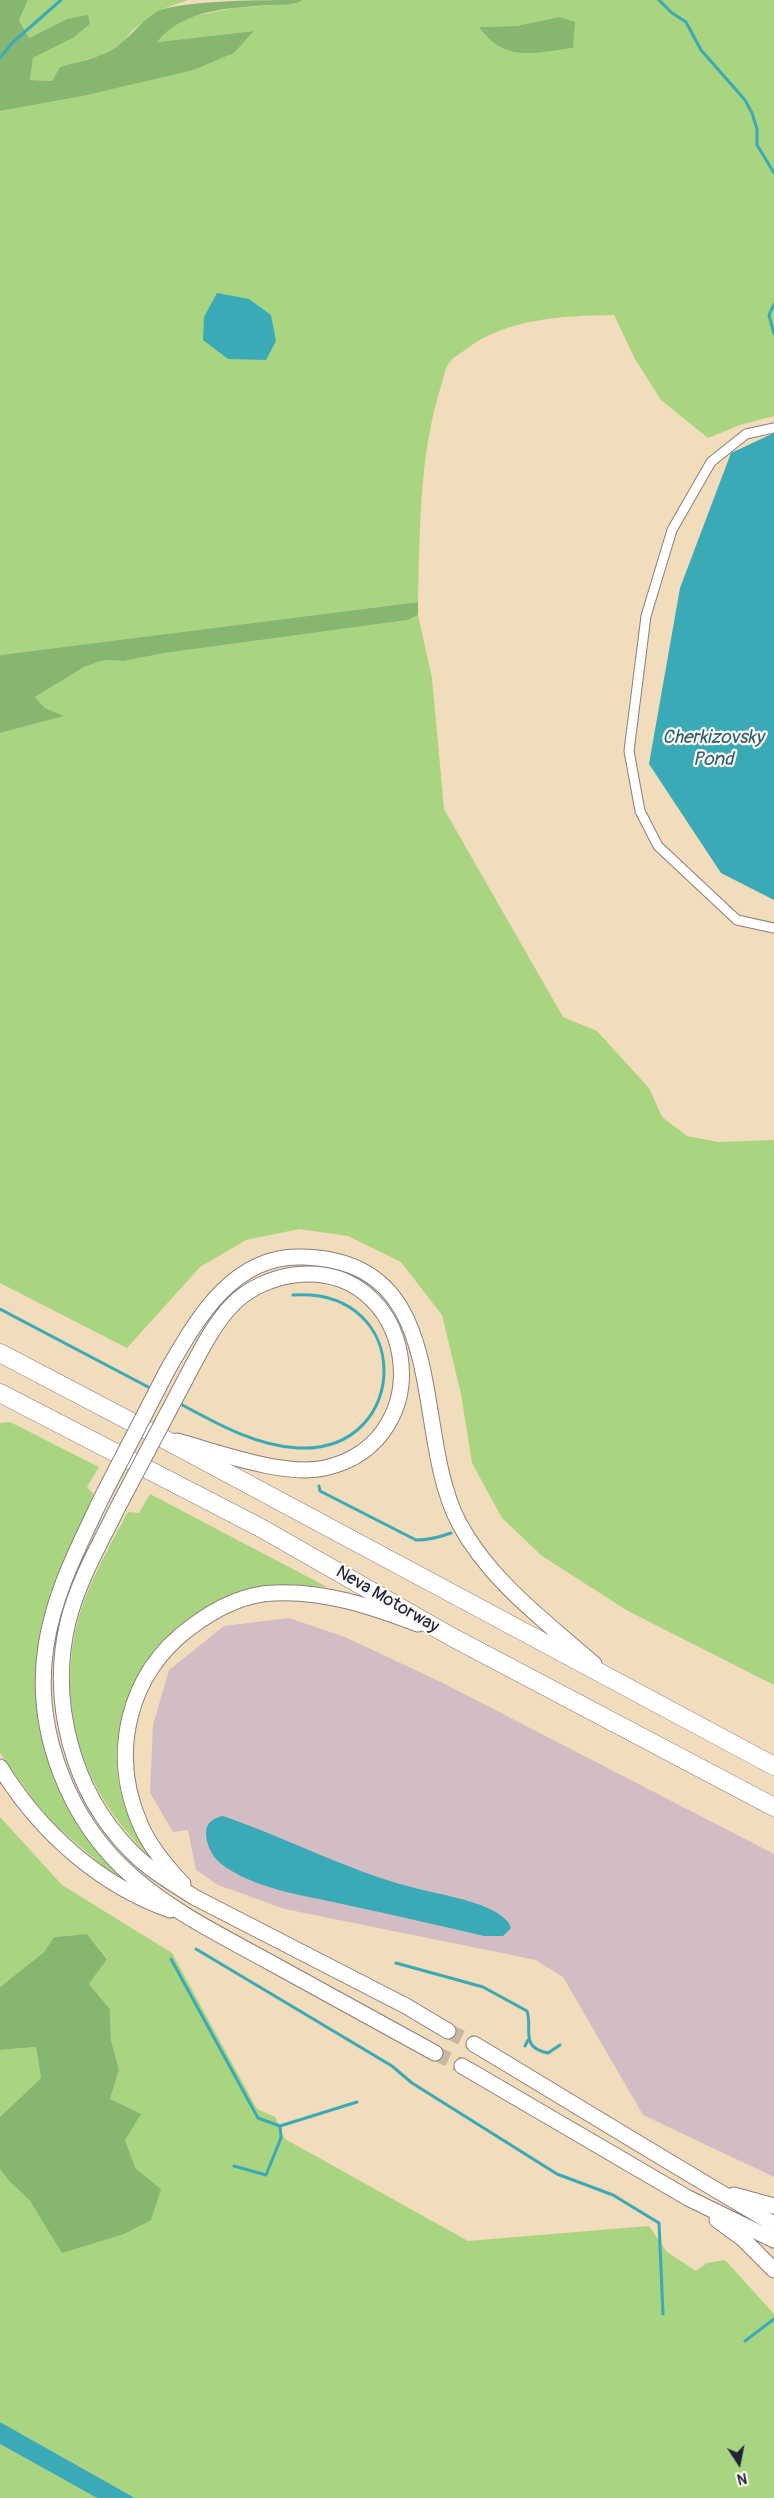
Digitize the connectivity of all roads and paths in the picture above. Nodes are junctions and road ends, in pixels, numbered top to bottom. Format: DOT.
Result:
graph roads {
  1 [pos="774,428"];
  2 [pos="774,928"];
  3 [pos="0,1353"];
  4 [pos="0,1393"];
  5 [pos="162,1438"];
  6 [pos="450,1636"];
  7 [pos="612,1680"];
  8 [pos="774,1766"];
  9 [pos="0,1768"];
  10 [pos="774,1807"];
  11 [pos="194,1897"];
  12 [pos="189,1917"];
  13 [pos="448,2030"];
  14 [pos="474,2044"];
  15 [pos="435,2053"];
  16 [pos="462,2066"];
  17 [pos="714,2189"];
  18 [pos="688,2198"];
  19 [pos="774,2206"];
  20 [pos="774,2224"];
  21 [pos="774,2240"];
  22 [pos="774,2270"];
  1 -- 2 [label="street"];
  3 -- 5 [label="highway, Neva Motorway"];
  4 -- 6 [label="highway, Neva Motorway"];
  5 -- 7 [label="highway, Neva Motorway"];
  5 -- 11 [label="main road, bridge"];
  6 -- 10 [label="highway, Neva Motorway"];
  6 -- 11 [label="main road"];
  7 -- 8 [label="highway, Neva Motorway"];
  7 -- 12 [label="main road, bridge"];
  9 -- 12 [label="main road"];
  11 -- 13 [label="main road"];
  12 -- 15 [label="main road"];
  14 -- 17 [label="main road"];
  16 -- 18 [label="main road"];
  17 -- 19 [label="main road"];
  17 -- 20 [label="main road"];
  18 -- 21 [label="main road"];
  18 -- 22 [label="main road"];
}
